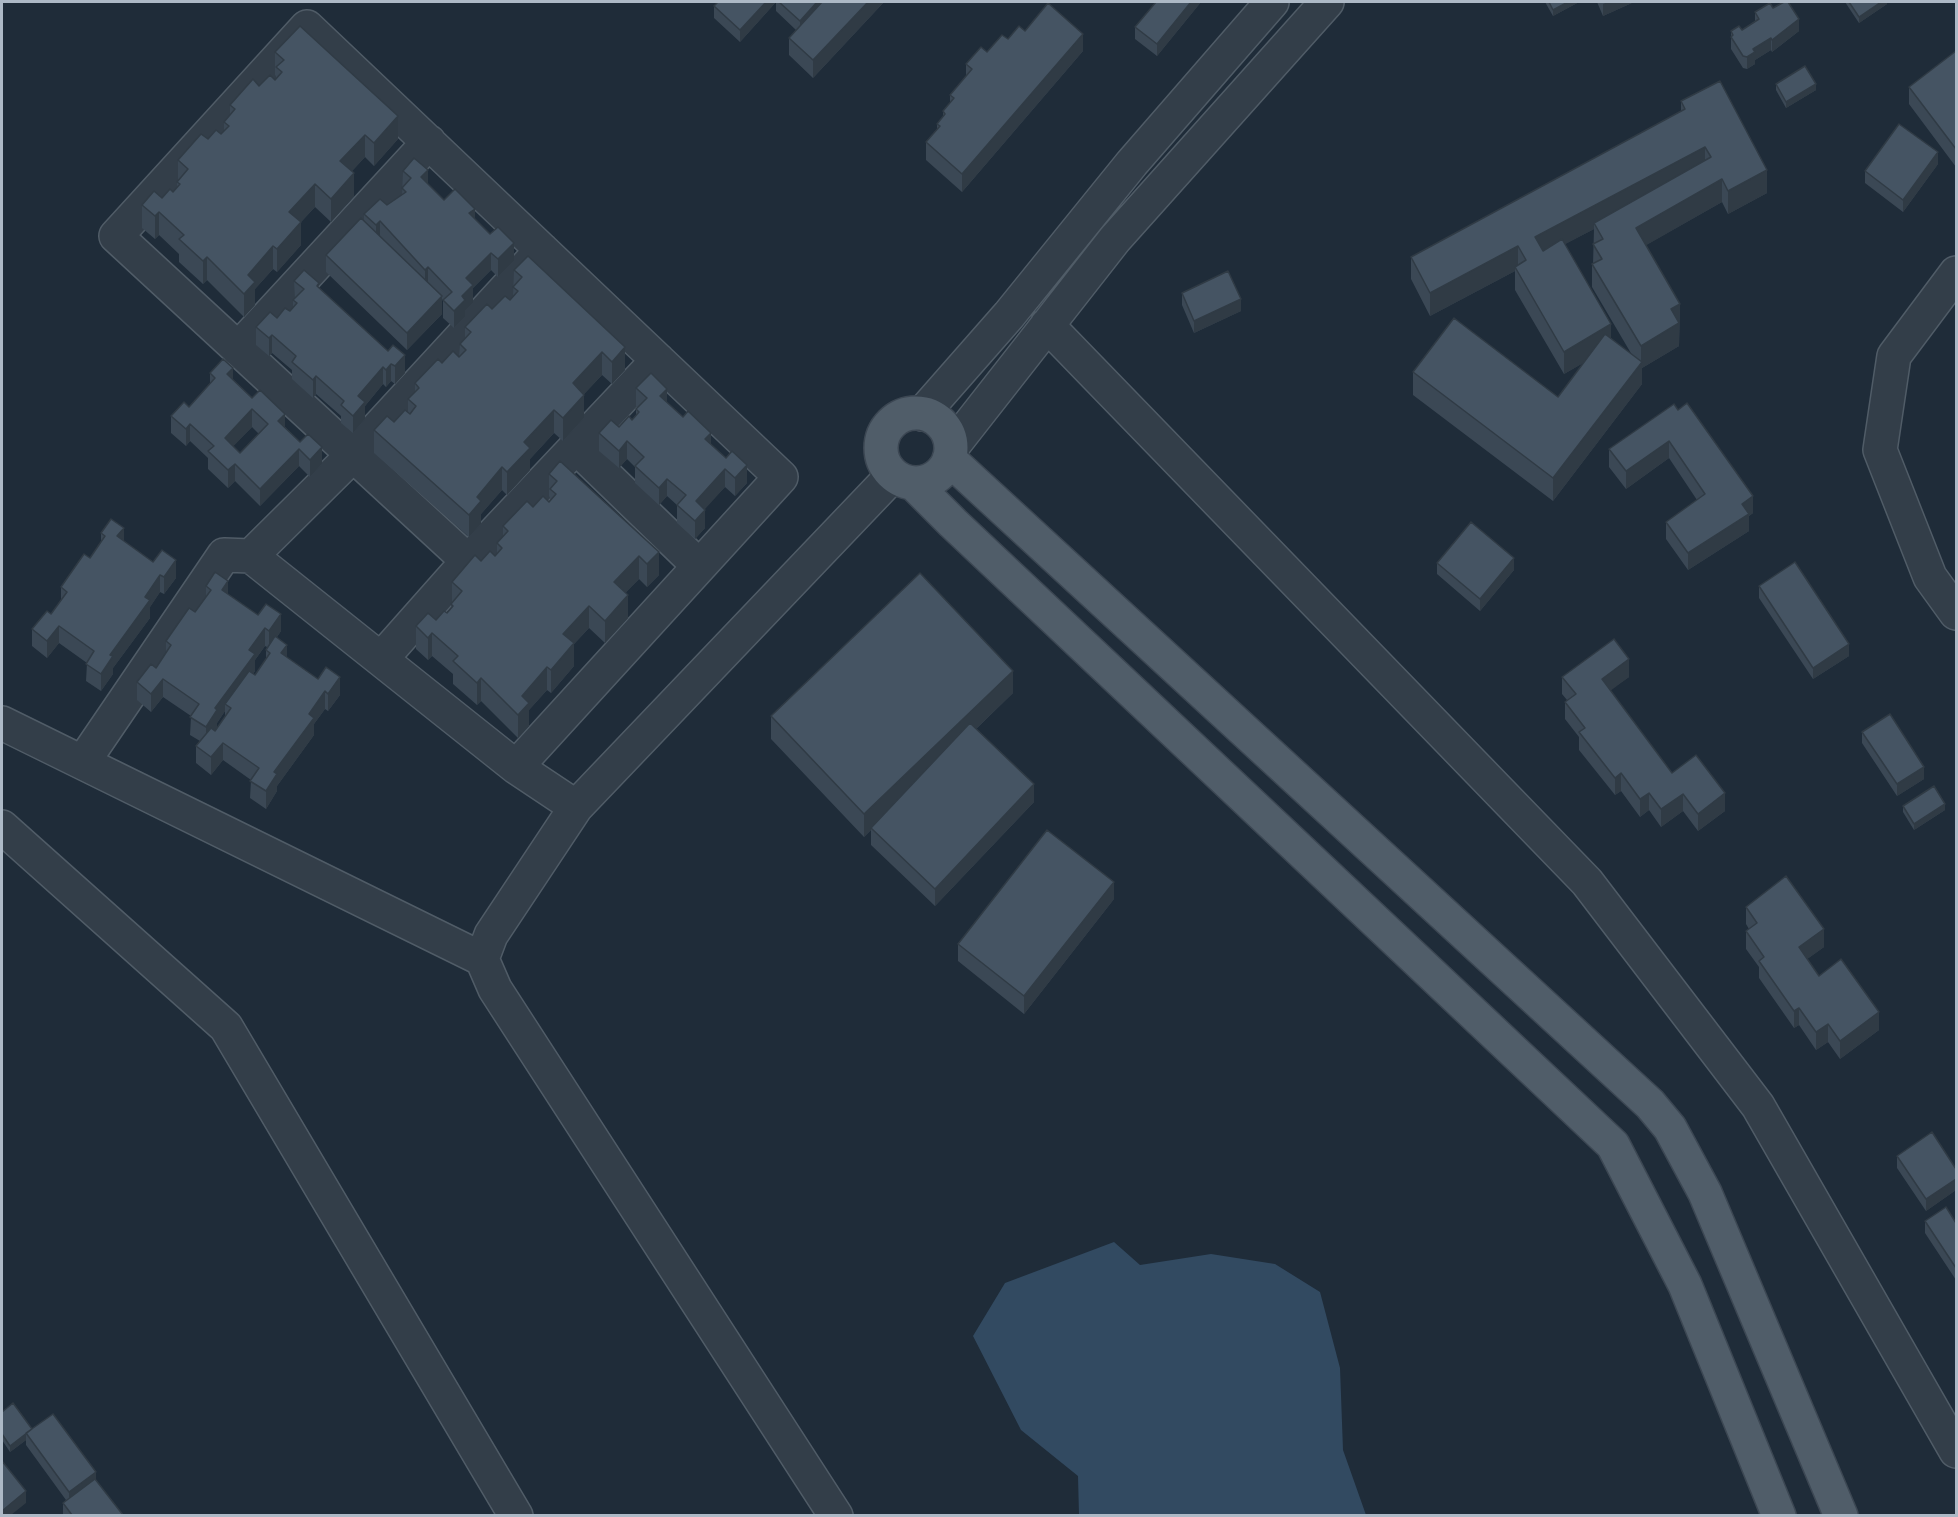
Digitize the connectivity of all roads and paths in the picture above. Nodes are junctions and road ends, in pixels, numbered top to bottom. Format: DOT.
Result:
graph roads {
  1 [pos="1272,2"];
  2 [pos="1327,2"];
  3 [pos="429,142"];
  4 [pos="542,250"];
  5 [pos="1956,273"];
  6 [pos="1047,325"];
  7 [pos="238,349"];
  8 [pos="658,360"];
  9 [pos="922,414"];
  10 [pos="576,447"];
  11 [pos="951,453"];
  12 [pos="353,455"];
  13 [pos="904,479"];
  14 [pos="251,556"];
  15 [pos="468,561"];
  16 [pos="699,566"];
  17 [pos="1956,613"];
  18 [pos="382,658"];
  19 [pos="2,723"];
  20 [pos="83,762"];
  21 [pos="516,767"];
  22 [pos="576,807"];
  23 [pos="2,827"];
  24 [pos="482,959"];
  25 [pos="1956,1451"];
  26 [pos="516,1515"];
  27 [pos="836,1515"];
  28 [pos="1779,1515"];
  29 [pos="1841,1515"];
  1 -- 9 [label="street"];
  2 -- 6 [label="street"];
  3 -- 4 [label="street"];
  3 -- 7 [label="street"];
  3 -- 7 [label="street"];
  4 -- 8 [label="street"];
  4 -- 12 [label="street"];
  5 -- 17 [label="street"];
  6 -- 11 [label="street"];
  6 -- 25 [label="street"];
  7 -- 12 [label="street"];
  8 -- 10 [label="street"];
  8 -- 16 [label="street"];
  9 -- 11 [label="main road"];
  9 -- 13 [label="main road"];
  10 -- 15 [label="street"];
  10 -- 16 [label="street"];
  11 -- 13 [label="main road"];
  11 -- 29 [label="main road"];
  12 -- 14 [label="street"];
  12 -- 15 [label="street"];
  13 -- 22 [label="street"];
  13 -- 28 [label="main road"];
  14 -- 18 [label="street"];
  14 -- 20 [label="street"];
  15 -- 18 [label="street"];
  16 -- 21 [label="street"];
  18 -- 21 [label="street"];
  19 -- 20 [label="street"];
  20 -- 24 [label="street"];
  21 -- 22 [label="street"];
  22 -- 24 [label="street"];
  23 -- 26 [label="street"];
  24 -- 27 [label="street"];
}
